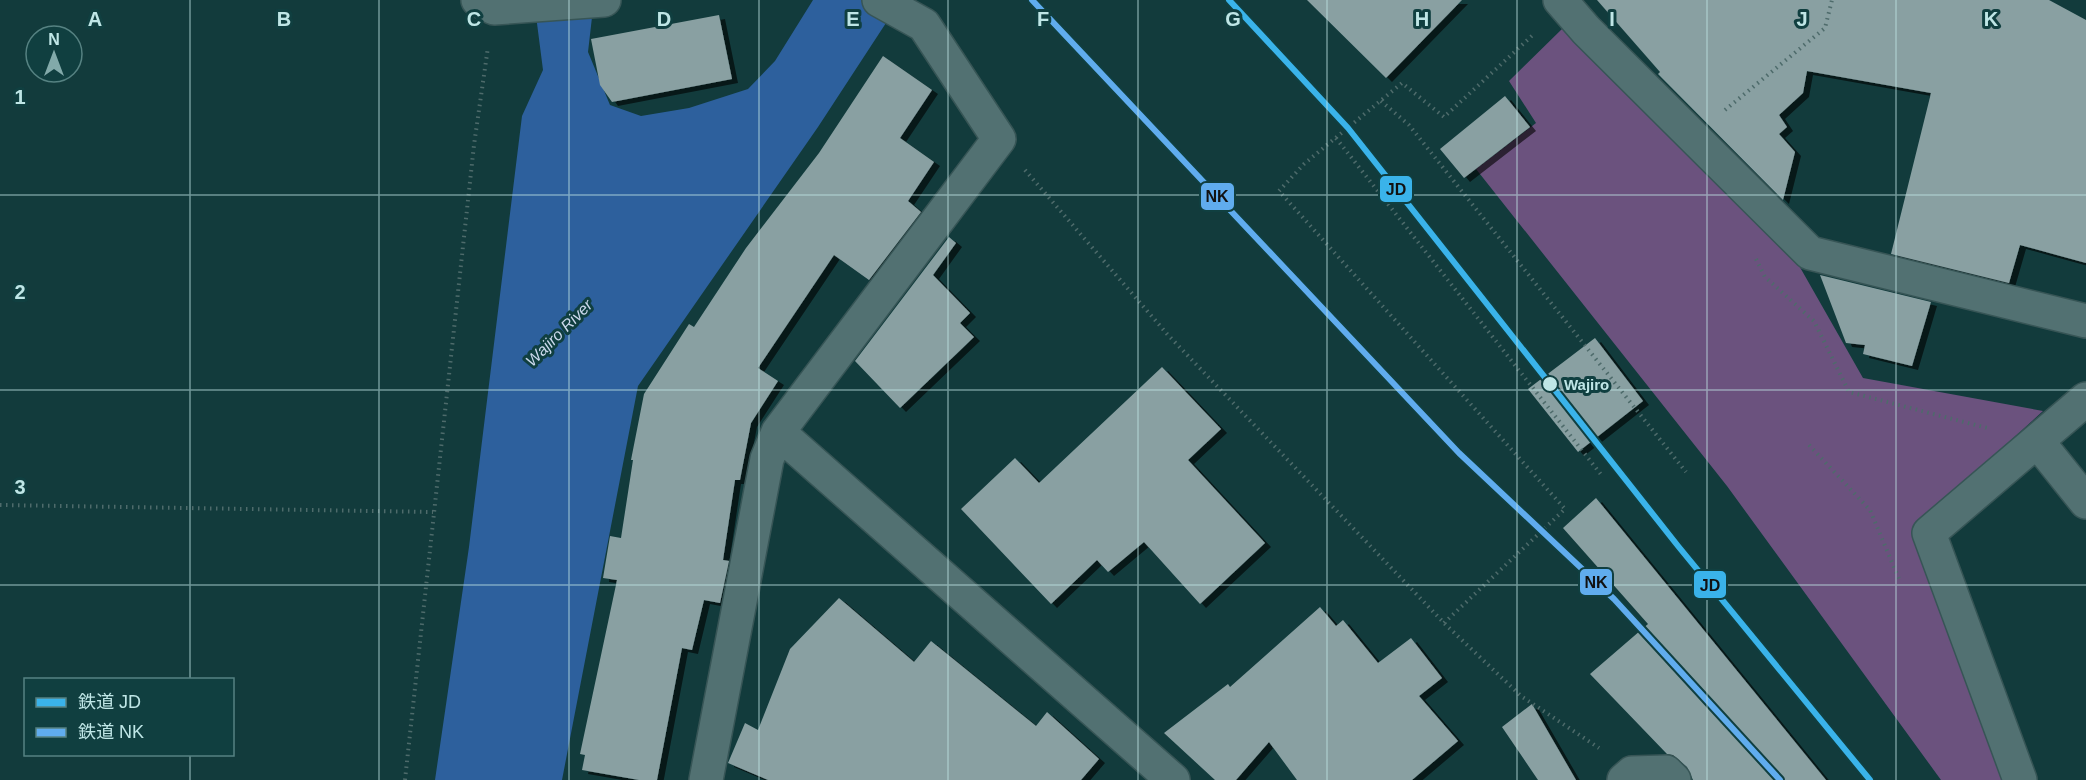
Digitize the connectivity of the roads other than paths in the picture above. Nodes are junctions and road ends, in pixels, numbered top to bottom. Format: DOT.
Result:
graph roads {
  1 [pos="604,0"];
  2 [pos="879,0"];
  3 [pos="1562,3"];
  4 [pos="486,4"];
  5 [pos="2086,321"];
  6 [pos="2086,399"];
  7 [pos="778,432"];
  8 [pos="2038,442"];
  9 [pos="2086,502"];
  10 [pos="705,780"];
  11 [pos="1173,780"];
  12 [pos="1624,780"];
  13 [pos="1674,780"];
  14 [pos="2020,780"];
  1 -- 4 [label="street"];
  2 -- 7 [label="street"];
  3 -- 5 [label="street"];
  6 -- 8 [label="street"];
  7 -- 10 [label="street"];
  7 -- 11 [label="street"];
  8 -- 9 [label="street"];
  8 -- 14 [label="street"];
  12 -- 13 [label="street"];
}
